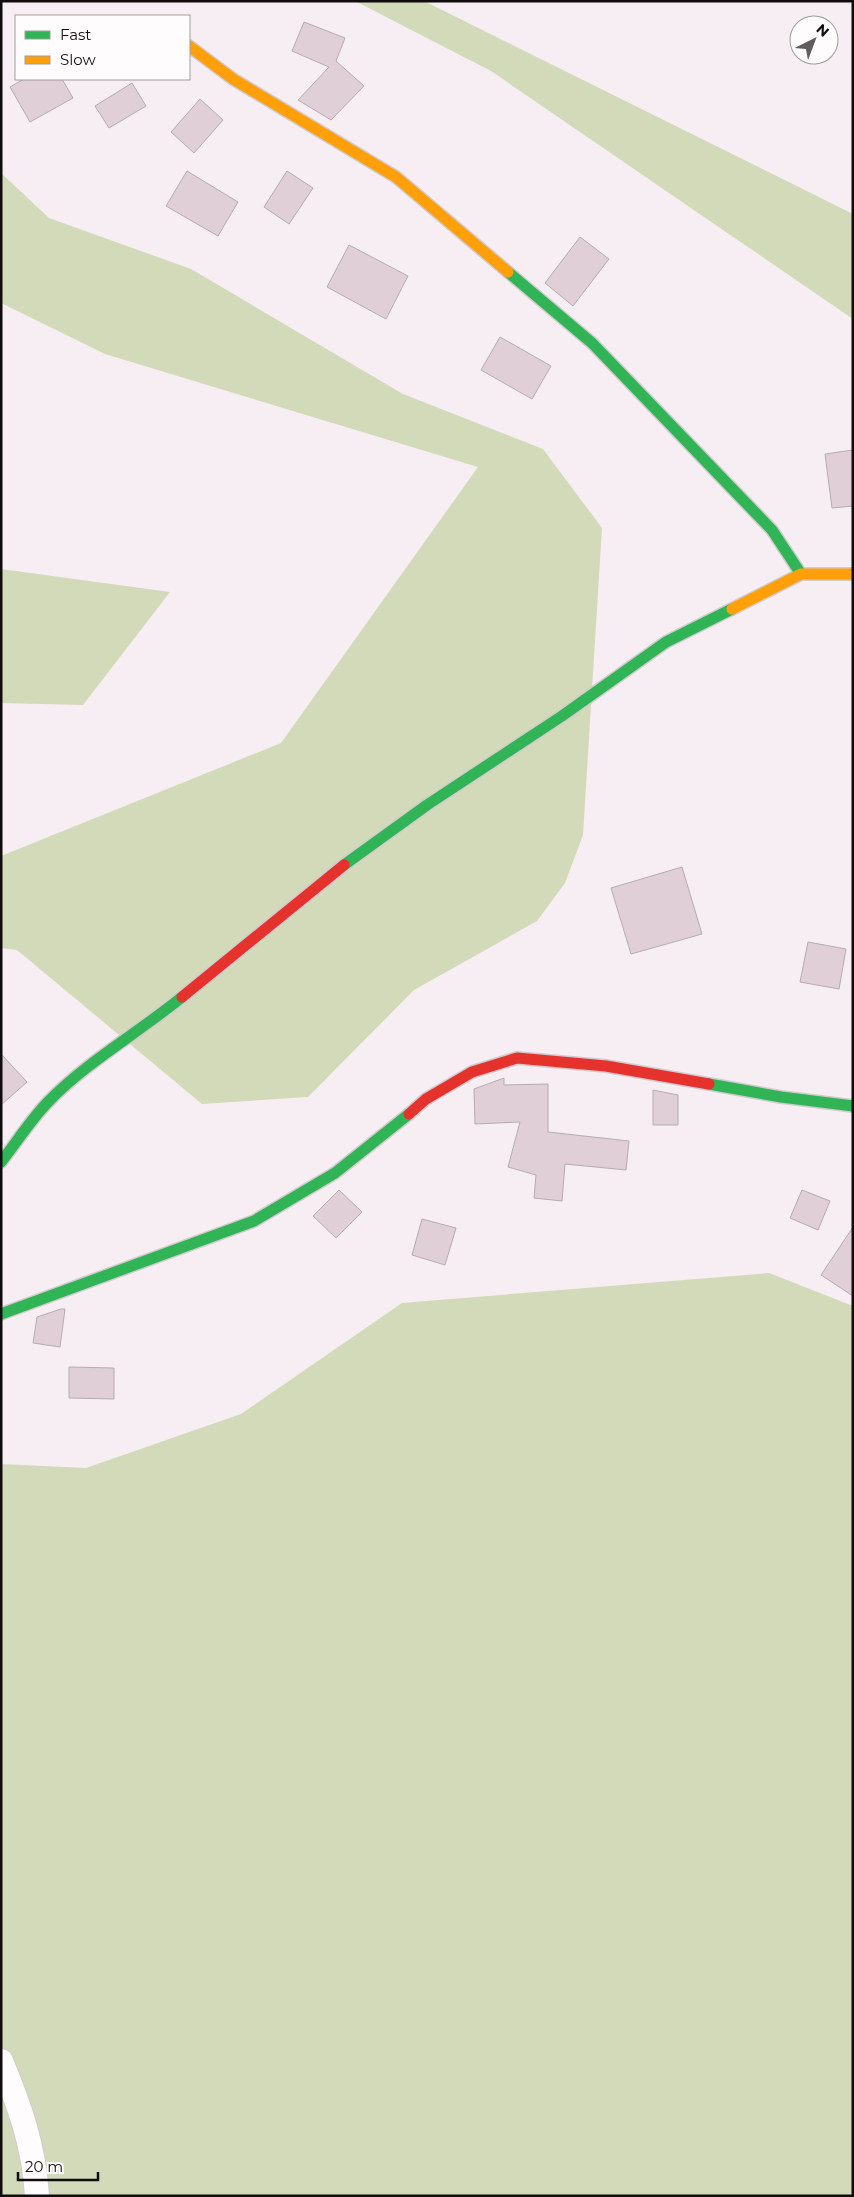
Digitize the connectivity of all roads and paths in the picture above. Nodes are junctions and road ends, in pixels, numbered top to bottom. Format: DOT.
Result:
graph roads {
  1 [pos="190,47"];
  2 [pos="801,574"];
  3 [pos="853,574"];
  4 [pos="853,1106"];
  5 [pos="1,1162"];
  6 [pos="1,1314"];
  7 [pos="1,2061"];
  8 [pos="37,2196"];
  1 -- 2 [label="street"];
  2 -- 3 [label="street"];
  2 -- 5 [label="street"];
  4 -- 6 [label="street"];
  7 -- 8 [label="street"];
}
